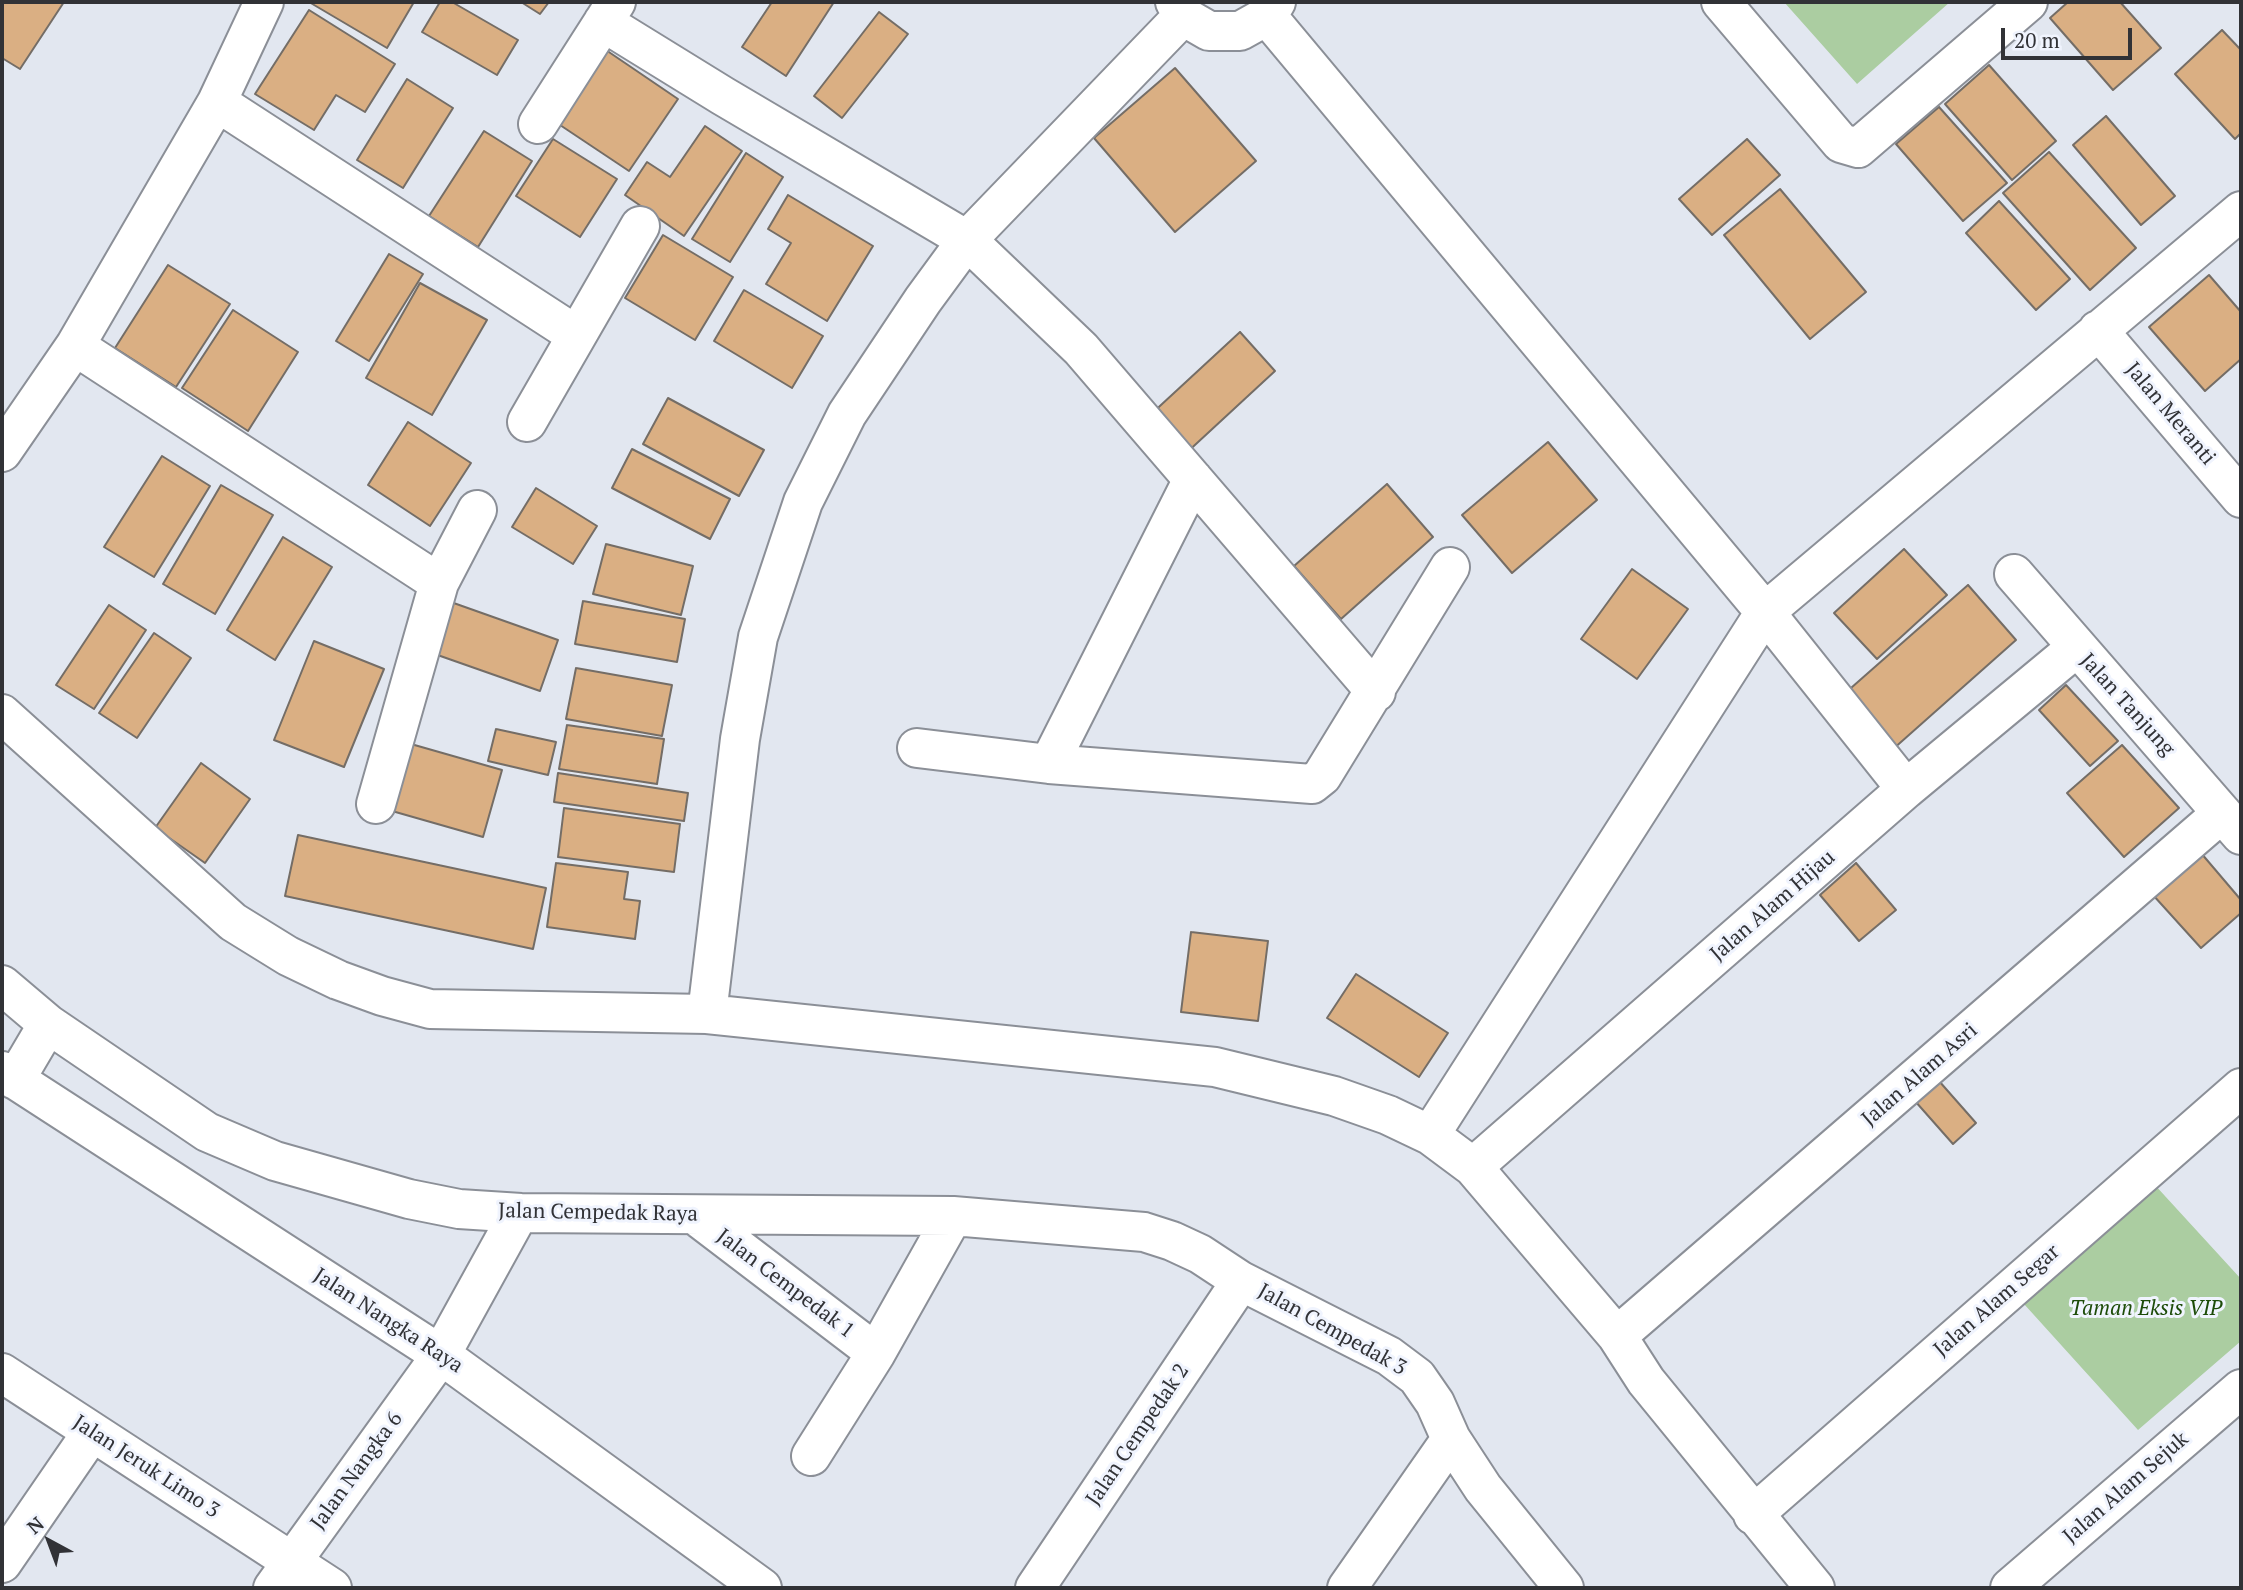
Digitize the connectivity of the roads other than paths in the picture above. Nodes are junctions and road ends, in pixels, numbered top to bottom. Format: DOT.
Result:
graph roads {
  1 [pos="264,2"];
  2 [pos="1721,2"];
  3 [pos="2028,2"];
  4 [pos="1179,9"];
  5 [pos="1271,9"];
  6 [pos="610,12"];
  7 [pos="217,102"];
  8 [pos="538,124"];
  9 [pos="2241,211"];
  10 [pos="640,226"];
  11 [pos="968,240"];
  12 [pos="2098,330"];
  13 [pos="576,335"];
  14 [pos="75,346"];
  15 [pos="527,422"];
  16 [pos="2,452"];
  17 [pos="1193,479"];
  18 [pos="2241,498"];
  19 [pos="477,510"];
  20 [pos="1450,568"];
  21 [pos="2014,574"];
  22 [pos="439,583"];
  23 [pos="1765,612"];
  24 [pos="2076,648"];
  25 [pos="1376,692"];
  26 [pos="2,714"];
  27 [pos="918,748"];
  28 [pos="1049,764"];
  29 [pos="1906,789"];
  30 [pos="376,804"];
  31 [pos="2232,824"];
  32 [pos="2,985"];
  33 [pos="707,1013"];
  34 [pos="48,1024"];
  35 [pos="8,1075"];
  36 [pos="2241,1088"];
  37 [pos="1430,1135"];
  38 [pos="1473,1167"];
  39 [pos="519,1213"];
  40 [pos="695,1215"];
  41 [pos="953,1216"];
  42 [pos="1241,1281"];
  43 [pos="1617,1336"];
  44 [pos="876,1353"];
  45 [pos="441,1354"];
  46 [pos="2,1373"];
  47 [pos="2241,1389"];
  48 [pos="92,1432"];
  49 [pos="1451,1439"];
  50 [pos="811,1456"];
  51 [pos="1753,1515"];
  52 [pos="2,1563"];
  53 [pos="282,1575"];
  54 [pos="332,1588"];
  55 [pos="762,1588"];
  56 [pos="1035,1588"];
  57 [pos="1347,1588"];
  58 [pos="1564,1588"];
  59 [pos="1815,1588"];
  60 [pos="2010,1588"];
  1 -- 7 [label="street"];
  2 -- 3 [label="street"];
  4 -- 5 [label="street"];
  4 -- 11 [label="street"];
  5 -- 23 [label="street"];
  6 -- 8 [label="street"];
  6 -- 11 [label="street"];
  7 -- 13 [label="street"];
  7 -- 14 [label="street"];
  9 -- 12 [label="street"];
  10 -- 13 [label="street"];
  11 -- 17 [label="street"];
  11 -- 33 [label="street"];
  12 -- 18 [label="street, Jalan Meranti"];
  12 -- 23 [label="street"];
  13 -- 15 [label="street"];
  14 -- 16 [label="street"];
  14 -- 22 [label="street"];
  17 -- 25 [label="street"];
  17 -- 28 [label="street"];
  19 -- 22 [label="street"];
  20 -- 25 [label="street"];
  21 -- 24 [label="street, Jalan Tanjung"];
  22 -- 30 [label="street"];
  23 -- 29 [label="street"];
  23 -- 37 [label="street"];
  24 -- 29 [label="street, Jalan Alam Hijau"];
  24 -- 31 [label="street, Jalan Tanjung"];
  25 -- 28 [label="street"];
  26 -- 33 [label="street"];
  27 -- 28 [label="street"];
  29 -- 38 [label="street, Jalan Alam Hijau"];
  31 -- 43 [label="street, Jalan Alam Asri"];
  32 -- 34 [label="street, Jalan Cempedak Raya"];
  33 -- 37 [label="street"];
  34 -- 35 [label="street"];
  34 -- 39 [label="street, Jalan Cempedak Raya"];
  35 -- 45 [label="street, Jalan Nangka Raya"];
  36 -- 51 [label="street, Jalan Alam Segar"];
  37 -- 38 [label="street"];
  38 -- 43 [label="street"];
  39 -- 40 [label="street, Jalan Cempedak Raya"];
  39 -- 45 [label="street, Jalan Nangka 6"];
  40 -- 41 [label="street, Jalan Cempedak Raya"];
  40 -- 44 [label="street, Jalan Cempedak 1"];
  41 -- 42 [label="street, Jalan Cempedak Raya"];
  41 -- 44 [label="street, Jalan Cempedak 1"];
  42 -- 49 [label="street, Jalan Cempedak 3"];
  42 -- 56 [label="street, Jalan Cempedak 2"];
  43 -- 51 [label="street"];
  44 -- 50 [label="street, Jalan Cempedak 1"];
  45 -- 53 [label="street, Jalan Nangka 6"];
  45 -- 55 [label="street, Jalan Nangka Raya"];
  46 -- 48 [label="street, Jalan Jeruk Limo 3"];
  47 -- 60 [label="street, Jalan Alam Sejuk"];
  48 -- 52 [label="street"];
  48 -- 53 [label="street, Jalan Jeruk Limo 3"];
  49 -- 57 [label="street"];
  49 -- 58 [label="street, Jalan Cempedak 3"];
  51 -- 59 [label="street"];
  53 -- 54 [label="street, Jalan Jeruk Limo 3"];
}
